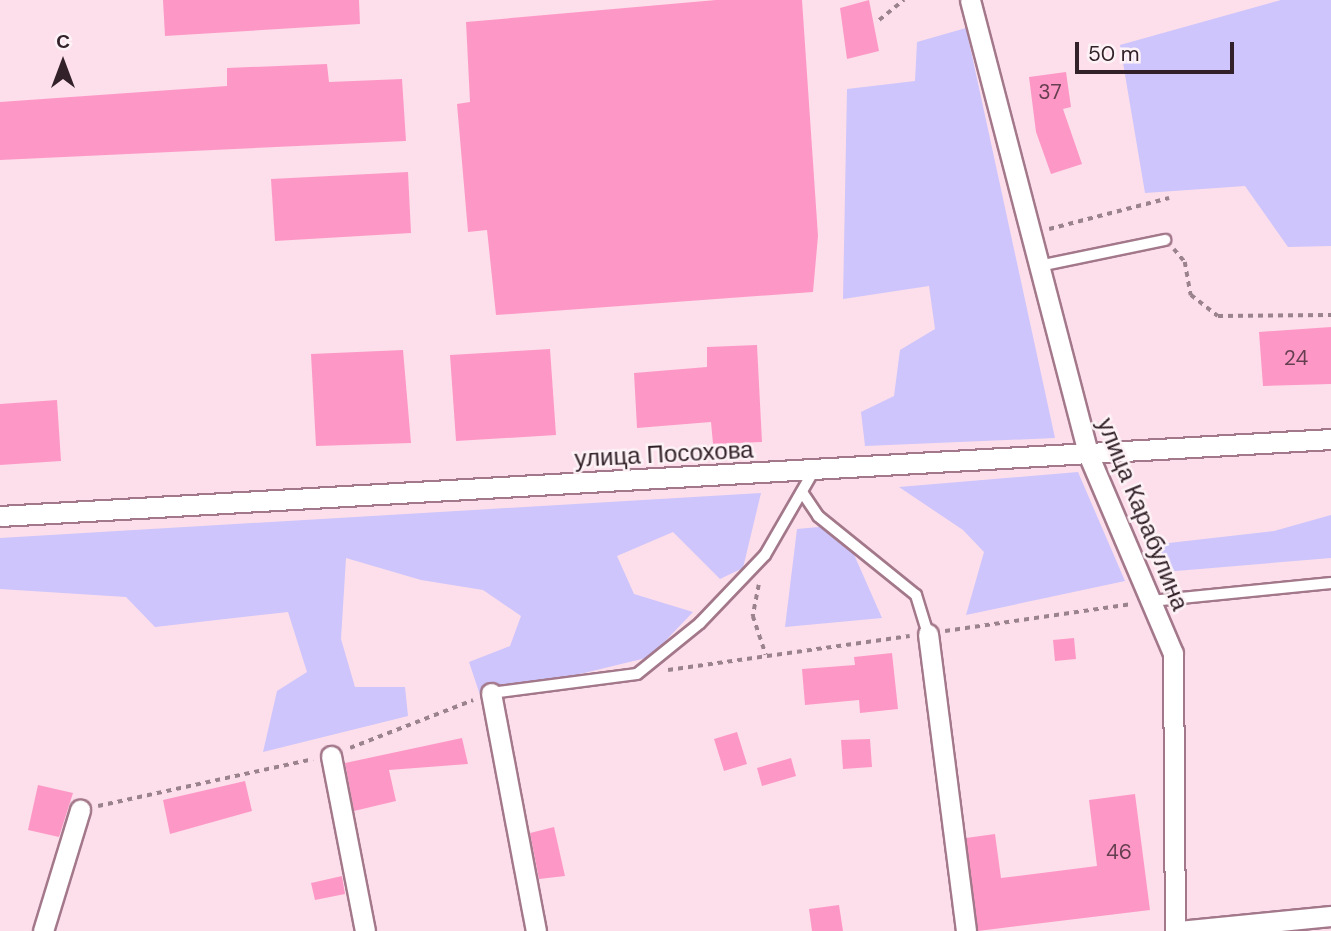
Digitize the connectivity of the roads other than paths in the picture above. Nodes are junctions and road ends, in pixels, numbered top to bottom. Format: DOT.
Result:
graph roads {
  1 [pos="970,0"];
  2 [pos="1165,240"];
  3 [pos="1039,266"];
  4 [pos="1331,439"];
  5 [pos="1088,454"];
  6 [pos="815,470"];
  7 [pos="802,492"];
  8 [pos="0,516"];
  9 [pos="1331,583"];
  10 [pos="1151,601"];
  11 [pos="928,634"];
  12 [pos="491,693"];
  13 [pos="331,755"];
  14 [pos="80,810"];
  15 [pos="1331,916"];
  16 [pos="43,931"];
  17 [pos="365,931"];
  18 [pos="536,931"];
  19 [pos="966,931"];
  20 [pos="1177,931"];
  1 -- 3 [label="street, улица Карабулина"];
  2 -- 3 [label="lane"];
  3 -- 5 [label="street, улица Карабулина"];
  4 -- 5 [label="street, улица Посохова"];
  5 -- 6 [label="street, улица Посохова"];
  5 -- 10 [label="street, улица Карабулина"];
  6 -- 7 [label="lane"];
  6 -- 8 [label="street, улица Посохова"];
  7 -- 11 [label="lane"];
  7 -- 12 [label="lane"];
  9 -- 10 [label="lane"];
  10 -- 20 [label="street, улица Карабулина"];
  11 -- 19 [label="street"];
  12 -- 18 [label="street"];
  13 -- 17 [label="street"];
  14 -- 16 [label="street"];
  15 -- 20 [label="street"];
}
